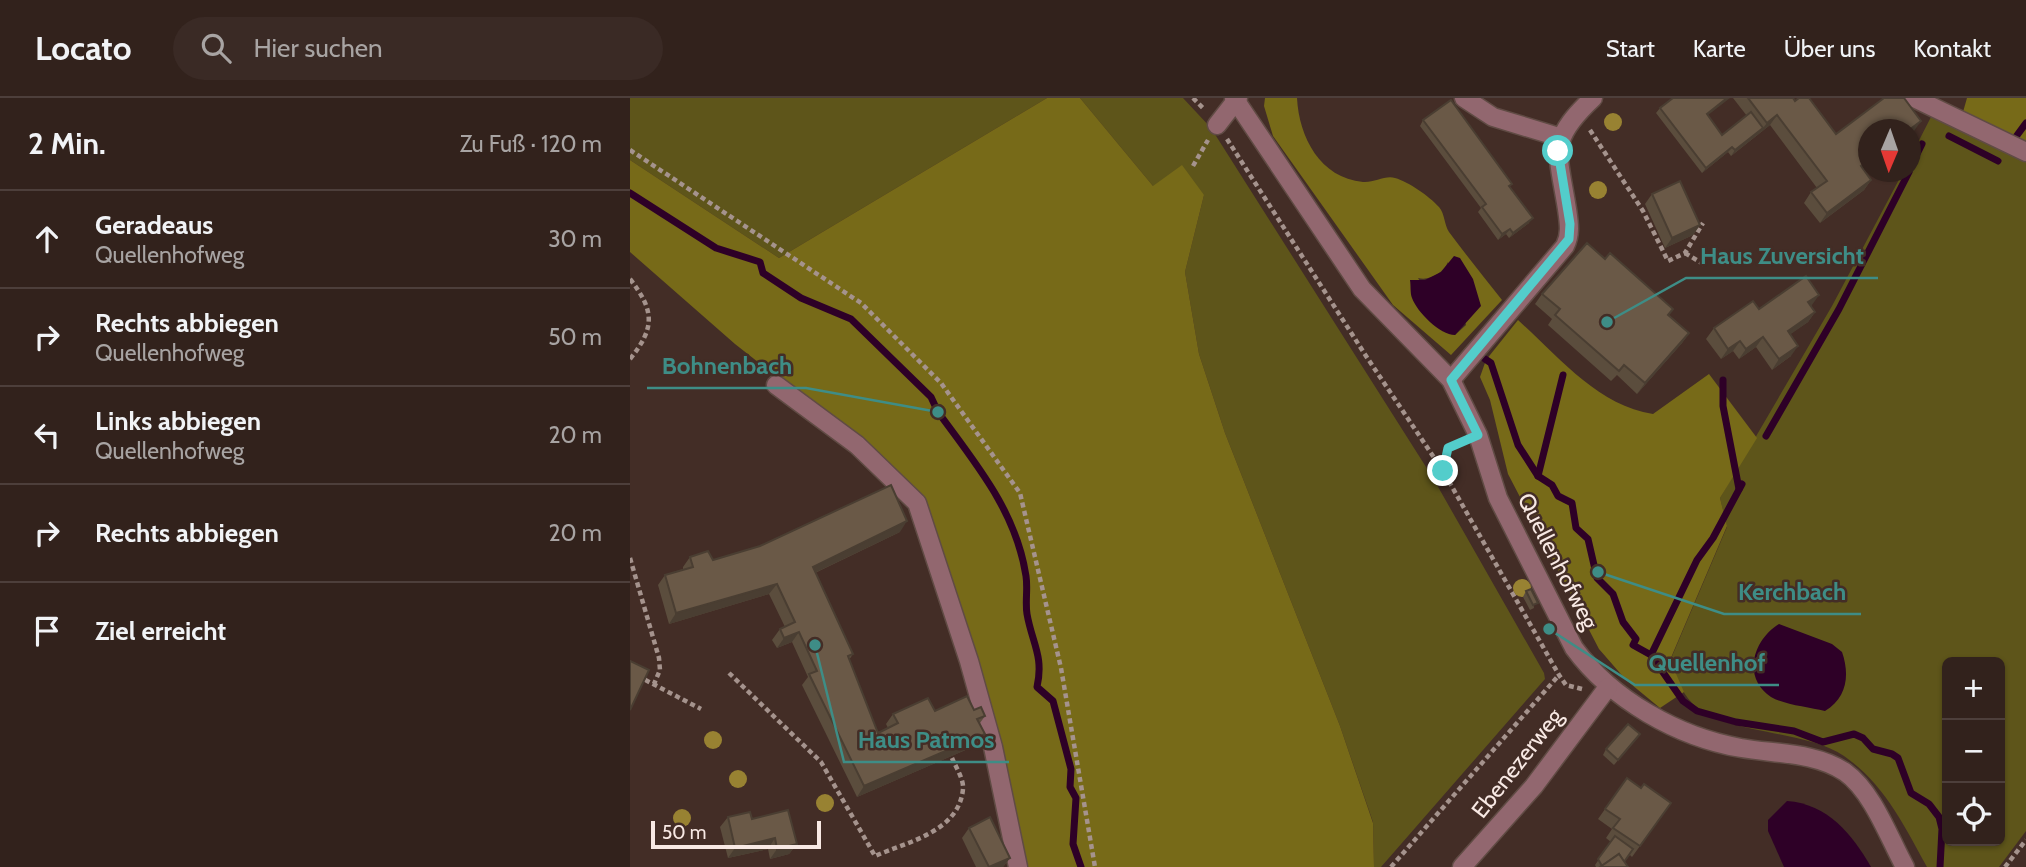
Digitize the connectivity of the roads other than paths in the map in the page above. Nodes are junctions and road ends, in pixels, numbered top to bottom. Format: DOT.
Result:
graph roads {
  1 [pos="1464,98"];
  2 [pos="1592,98"];
  3 [pos="1914,98"];
  4 [pos="1236,99"];
  5 [pos="1217,125"];
  6 [pos="1559,137"];
  7 [pos="2026,152"];
  8 [pos="1451,380"];
  9 [pos="776,385"];
  10 [pos="1608,687"];
  11 [pos="1018,867"];
  12 [pos="1462,867"];
  13 [pos="1905,867"];
  1 -- 6 [label="street"];
  2 -- 6 [label="street"];
  3 -- 7 [label="street"];
  4 -- 5 [label="street"];
  4 -- 8 [label="street, Quellenhofweg"];
  6 -- 8 [label="street"];
  8 -- 10 [label="street, Quellenhofweg"];
  9 -- 11 [label="street"];
  10 -- 12 [label="street, Ebenezerweg"];
  10 -- 13 [label="street, Quellenhofweg"];
}
